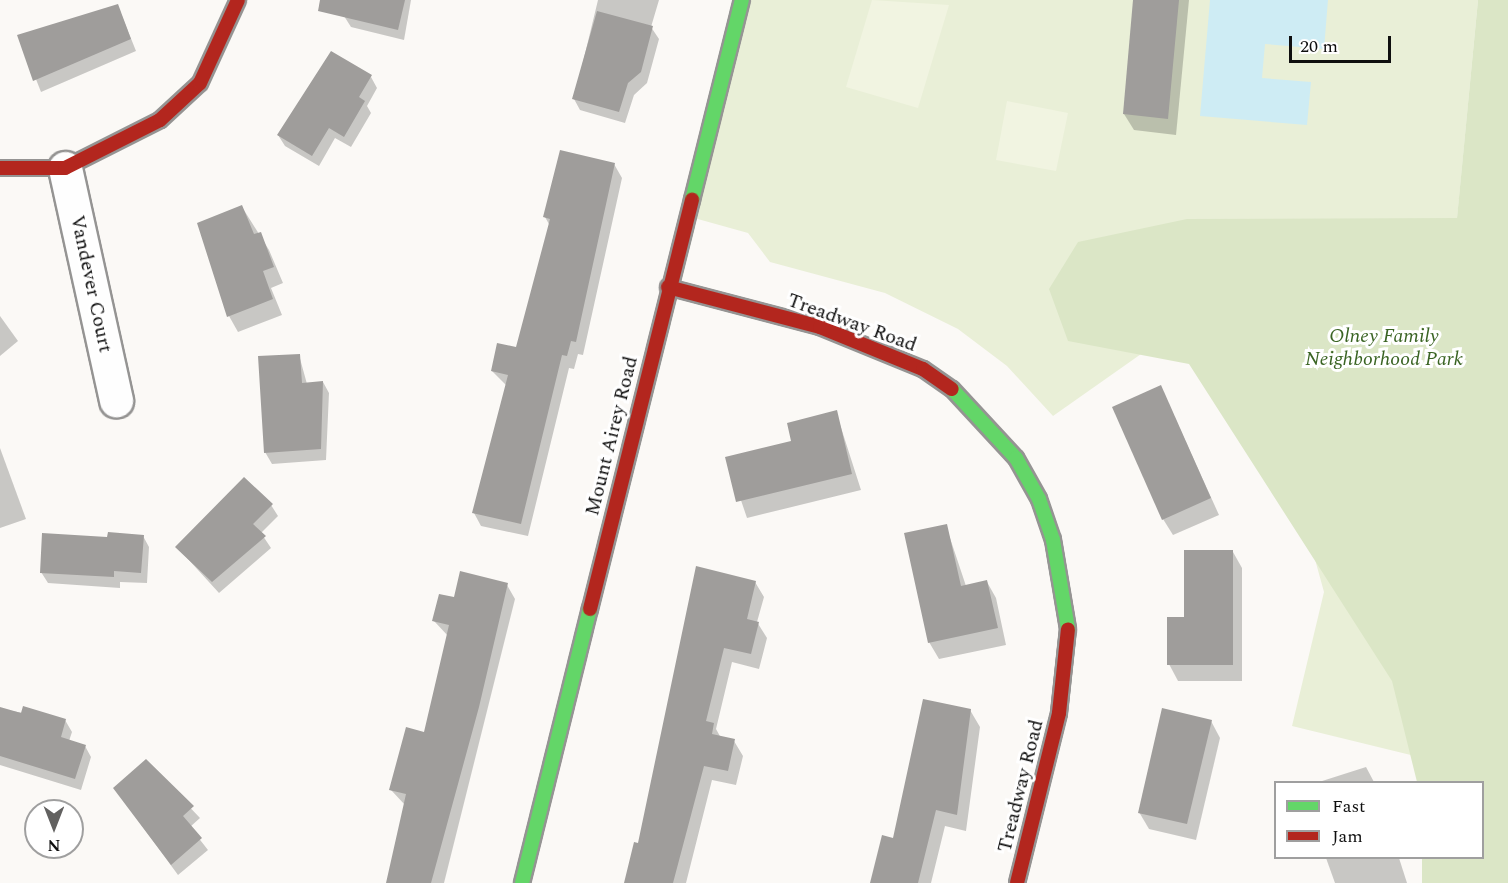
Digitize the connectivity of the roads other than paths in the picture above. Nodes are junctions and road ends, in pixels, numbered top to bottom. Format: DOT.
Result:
graph roads {
  1 [pos="238,0"];
  2 [pos="742,0"];
  3 [pos="0,168"];
  4 [pos="65,168"];
  5 [pos="668,287"];
  6 [pos="116,400"];
  7 [pos="522,883"];
  8 [pos="1017,883"];
  1 -- 4 [label="street"];
  2 -- 5 [label="street, Mount Airey Road"];
  3 -- 4 [label="street"];
  4 -- 6 [label="street, Vandever Court"];
  5 -- 7 [label="street, Mount Airey Road"];
  5 -- 8 [label="street, Treadway Road"];
}
